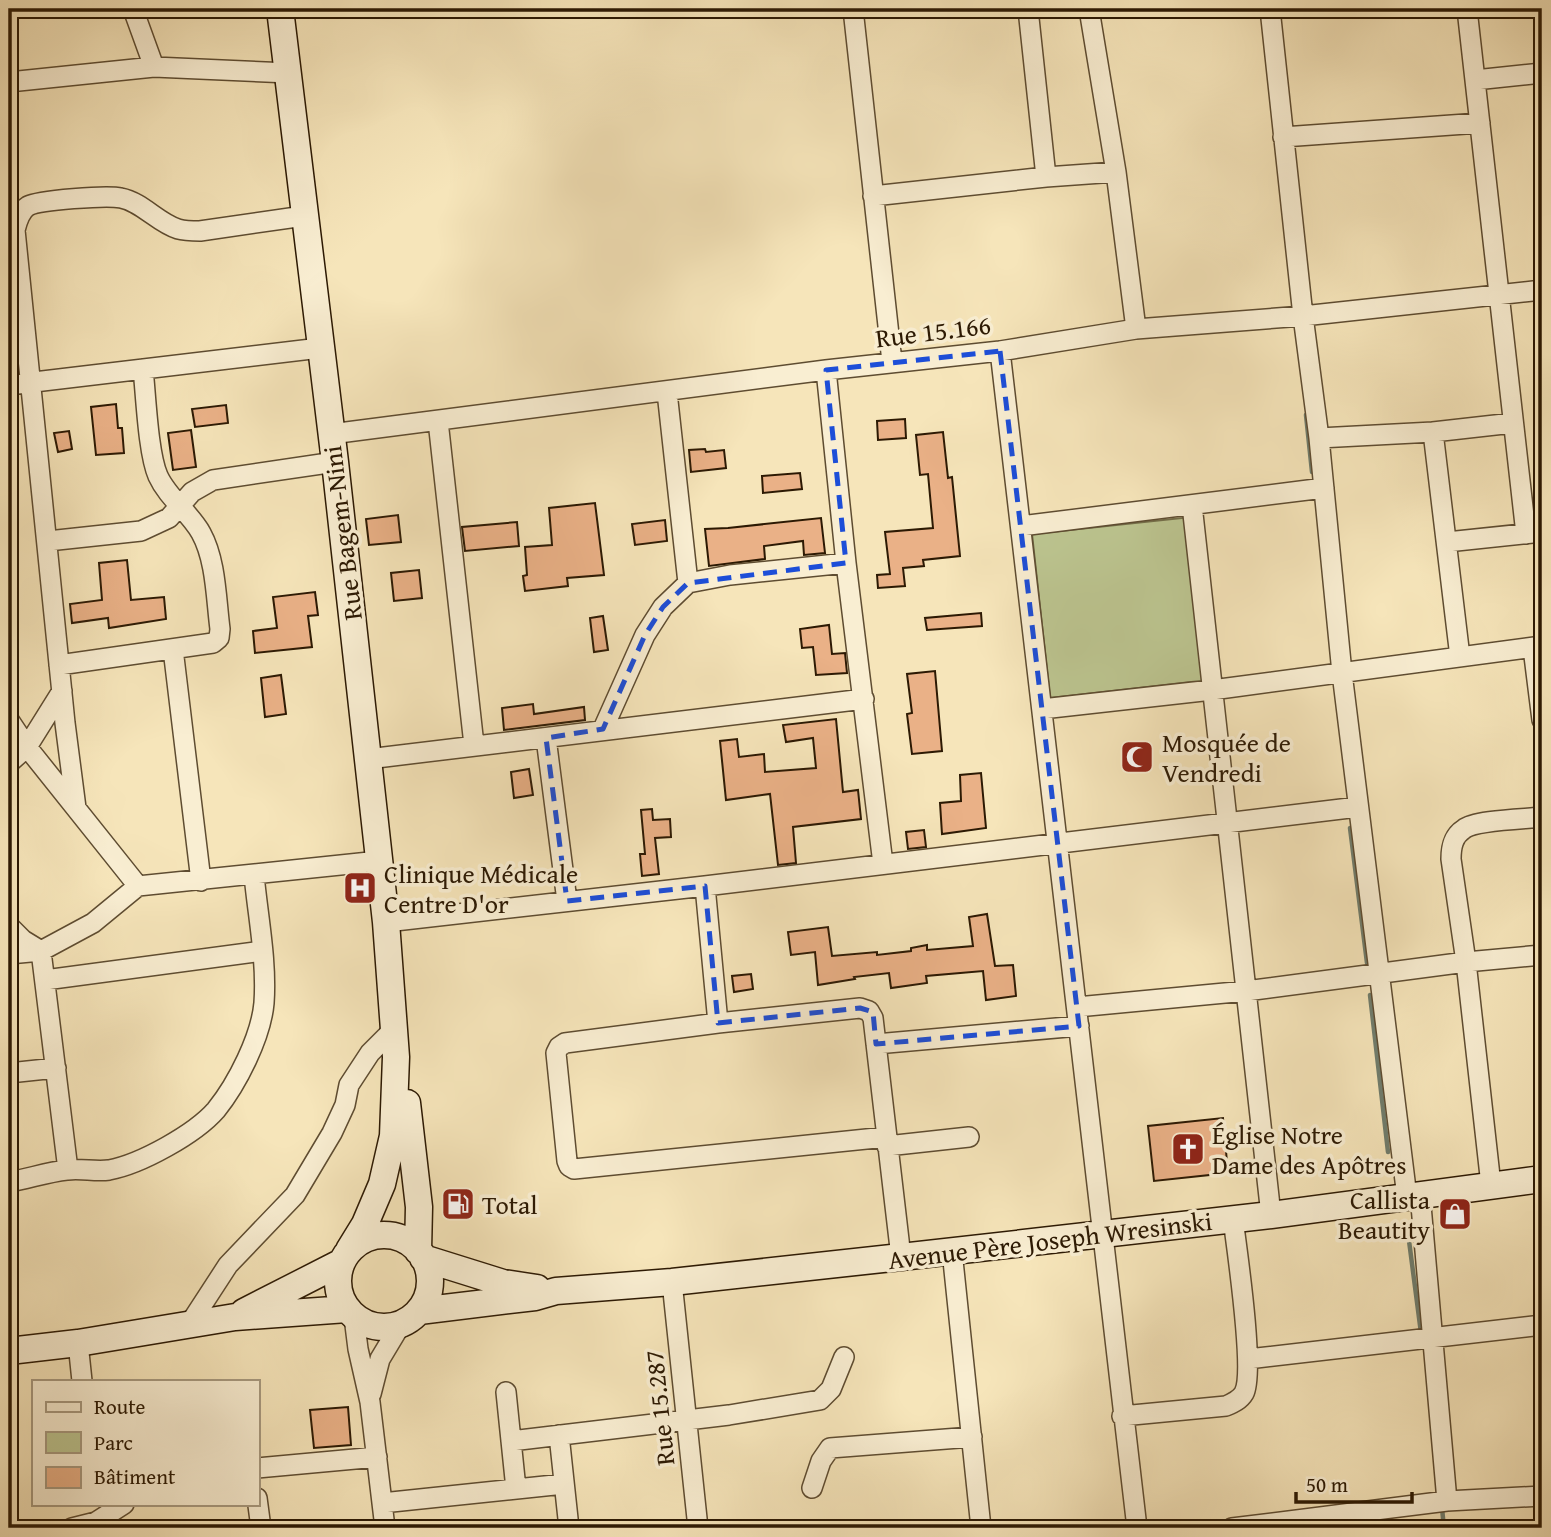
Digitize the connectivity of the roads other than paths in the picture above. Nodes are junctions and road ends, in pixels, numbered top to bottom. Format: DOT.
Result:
graph roads {
  1 [pos="133,9"];
  2 [pos="280,9"];
  3 [pos="853,9"];
  4 [pos="1028,9"];
  5 [pos="1089,9"];
  6 [pos="1270,9"];
  7 [pos="1467,9"];
  8 [pos="154,67"];
  9 [pos="289,73"];
  10 [pos="1542,73"];
  11 [pos="1475,80"];
  12 [pos="9,82"];
  13 [pos="1480,123"];
  14 [pos="1283,137"];
  15 [pos="1116,172"];
  16 [pos="1046,177"];
  17 [pos="873,196"];
  18 [pos="304,216"];
  19 [pos="13,249"];
  20 [pos="1542,290"];
  21 [pos="1499,296"];
  22 [pos="1303,316"];
  23 [pos="1136,329"];
  24 [pos="320,348"];
  25 [pos="1000,351"];
  26 [pos="892,362"];
  27 [pos="143,369"];
  28 [pos="826,370"];
  29 [pos="31,383"];
  30 [pos="9,385"];
  31 [pos="667,392"];
  32 [pos="438,421"];
  33 [pos="1513,424"];
  34 [pos="1433,432"];
  35 [pos="331,434"];
  36 [pos="1319,439"];
  37 [pos="335,462"];
  38 [pos="1324,488"];
  39 [pos="1192,505"];
  40 [pos="179,508"];
  41 [pos="1021,526"];
  42 [pos="1534,533"];
  43 [pos="48,541"];
  44 [pos="1447,542"];
  45 [pos="846,563"];
  46 [pos="688,583"];
  47 [pos="1538,647"];
  48 [pos="173,649"];
  49 [pos="1460,657"];
  50 [pos="59,665"];
  51 [pos="1342,673"];
  52 [pos="1212,690"];
  53 [pos="62,691"];
  54 [pos="864,699"];
  55 [pos="1042,709"];
  56 [pos="9,720"];
  57 [pos="1542,720"];
  58 [pos="603,729"];
  59 [pos="546,738"];
  60 [pos="474,745"];
  61 [pos="27,747"];
  62 [pos="368,759"];
  63 [pos="9,763"];
  64 [pos="1358,807"];
  65 [pos="76,808"];
  66 [pos="1542,817"];
  67 [pos="1227,824"];
  68 [pos="1058,844"];
  69 [pos="379,861"];
  70 [pos="883,864"];
  71 [pos="254,875"];
  72 [pos="201,881"];
  73 [pos="138,886"];
  74 [pos="705,886"];
  75 [pos="567,901"];
  76 [pos="386,922"];
  77 [pos="9,926"];
  78 [pos="41,951"];
  79 [pos="262,951"];
  80 [pos="9,954"];
  81 [pos="1542,955"];
  82 [pos="1466,962"];
  83 [pos="1378,973"];
  84 [pos="45,980"];
  85 [pos="1246,991"];
  86 [pos="1078,1017"];
  87 [pos="718,1023"];
  88 [pos="394,1030"];
  89 [pos="876,1044"];
  90 [pos="396,1057"];
  91 [pos="56,1068"];
  92 [pos="9,1073"];
  93 [pos="969,1137"];
  94 [pos="887,1141"];
  95 [pos="68,1170"];
  96 [pos="1542,1179"];
  97 [pos="9,1182"];
  98 [pos="1492,1185"];
  99 [pos="1413,1196"];
  100 [pos="1271,1215"];
  101 [pos="1233,1219"];
  102 [pos="1103,1234"];
  103 [pos="952,1251"];
  104 [pos="421,1254"];
  105 [pos="346,1256"];
  106 [pos="901,1257"];
  107 [pos="672,1282"];
  108 [pos="556,1291"];
  109 [pos="350,1313"];
  110 [pos="235,1317"];
  111 [pos="410,1317"];
  112 [pos="190,1325"];
  113 [pos="1542,1325"];
  114 [pos="1432,1336"];
  115 [pos="78,1343"];
  116 [pos="9,1351"];
  117 [pos="844,1357"];
  118 [pos="1248,1359"];
  119 [pos="82,1380"];
  120 [pos="506,1392"];
  121 [pos="370,1402"];
  122 [pos="1122,1416"];
  123 [pos="687,1420"];
  124 [pos="559,1435"];
  125 [pos="972,1437"];
  126 [pos="511,1441"];
  127 [pos="377,1457"];
  128 [pos="259,1468"];
  129 [pos="564,1484"];
  130 [pos="812,1488"];
  131 [pos="516,1489"];
  132 [pos="1542,1496"];
  133 [pos="1447,1501"];
  134 [pos="382,1503"];
  135 [pos="118,1506"];
  136 [pos="258,1506"];
  137 [pos="95,1513"];
  138 [pos="72,1528"];
  139 [pos="261,1528"];
  140 [pos="385,1528"];
  141 [pos="569,1528"];
  142 [pos="698,1528"];
  143 [pos="981,1528"];
  144 [pos="1137,1528"];
  145 [pos="1232,1528"];
  1 -- 8 [label="street"];
  2 -- 9 [label="street, Rue Bagem-Nini"];
  3 -- 17 [label="street"];
  4 -- 16 [label="street"];
  5 -- 15 [label="street"];
  6 -- 14 [label="street"];
  7 -- 11 [label="street"];
  8 -- 9 [label="street"];
  8 -- 12 [label="street"];
  9 -- 18 [label="street, Rue Bagem-Nini"];
  10 -- 11 [label="street"];
  11 -- 13 [label="street"];
  13 -- 14 [label="street"];
  13 -- 21 [label="street"];
  14 -- 22 [label="street"];
  15 -- 16 [label="street"];
  15 -- 23 [label="street"];
  16 -- 17 [label="street"];
  17 -- 26 [label="street"];
  18 -- 19 [label="street"];
  18 -- 24 [label="street, Rue Bagem-Nini"];
  19 -- 29 [label="street"];
  20 -- 21 [label="street, Rue 15.166"];
  21 -- 22 [label="street, Rue 15.166"];
  21 -- 33 [label="street"];
  22 -- 23 [label="street, Rue 15.166"];
  22 -- 36 [label="street"];
  23 -- 25 [label="street, Rue 15.166"];
  24 -- 27 [label="street"];
  24 -- 35 [label="street, Rue Bagem-Nini"];
  25 -- 26 [label="street, Rue 15.166"];
  25 -- 41 [label="street"];
  26 -- 28 [label="street, Rue 15.166"];
  27 -- 29 [label="street"];
  27 -- 40 [label="street"];
  28 -- 31 [label="street, Rue 15.166"];
  28 -- 45 [label="street"];
  29 -- 30 [label="street"];
  29 -- 43 [label="street"];
  31 -- 32 [label="street, Rue 15.166"];
  31 -- 46 [label="street"];
  32 -- 35 [label="street, Rue 15.166"];
  32 -- 60 [label="street"];
  33 -- 34 [label="street"];
  33 -- 42 [label="street"];
  34 -- 36 [label="street"];
  34 -- 44 [label="street"];
  35 -- 37 [label="street, Rue Bagem-Nini"];
  36 -- 38 [label="street"];
  37 -- 40 [label="street"];
  37 -- 62 [label="street, Rue Bagem-Nini"];
  38 -- 39 [label="street"];
  38 -- 51 [label="street"];
  39 -- 41 [label="street"];
  39 -- 52 [label="street"];
  40 -- 43 [label="street"];
  40 -- 48 [label="street"];
  41 -- 55 [label="street"];
  42 -- 44 [label="street"];
  43 -- 50 [label="street"];
  44 -- 49 [label="street"];
  45 -- 46 [label="street"];
  45 -- 54 [label="street"];
  46 -- 58 [label="street"];
  47 -- 49 [label="street"];
  47 -- 57 [label="street"];
  48 -- 50 [label="street"];
  48 -- 72 [label="street"];
  49 -- 51 [label="street"];
  50 -- 53 [label="street"];
  51 -- 52 [label="street"];
  51 -- 64 [label="street"];
  52 -- 55 [label="street"];
  52 -- 67 [label="street"];
  53 -- 61 [label="street"];
  53 -- 65 [label="street"];
  54 -- 58 [label="street"];
  54 -- 70 [label="street"];
  55 -- 68 [label="street"];
  56 -- 61 [label="street"];
  58 -- 59 [label="street"];
  59 -- 60 [label="street"];
  59 -- 75 [label="street"];
  60 -- 62 [label="street"];
  61 -- 63 [label="street"];
  61 -- 65 [label="street"];
  62 -- 69 [label="street, Rue Bagem-Nini"];
  64 -- 67 [label="street"];
  64 -- 83 [label="street"];
  65 -- 73 [label="street"];
  66 -- 82 [label="street"];
  67 -- 68 [label="street"];
  67 -- 85 [label="street"];
  68 -- 70 [label="street"];
  68 -- 86 [label="street"];
  69 -- 71 [label="street"];
  69 -- 76 [label="street, Rue Bagem-Nini"];
  70 -- 74 [label="street"];
  71 -- 72 [label="street"];
  71 -- 79 [label="street"];
  72 -- 73 [label="street"];
  73 -- 78 [label="street"];
  74 -- 75 [label="street"];
  74 -- 87 [label="street"];
  75 -- 76 [label="street"];
  76 -- 88 [label="street, Rue Bagem-Nini"];
  77 -- 78 [label="street"];
  78 -- 80 [label="street"];
  78 -- 84 [label="street"];
  79 -- 84 [label="street"];
  79 -- 95 [label="street"];
  81 -- 82 [label="street"];
  82 -- 83 [label="street"];
  82 -- 98 [label="street"];
  83 -- 85 [label="street"];
  83 -- 99 [label="street"];
  84 -- 91 [label="street"];
  85 -- 86 [label="street"];
  85 -- 100 [label="street"];
  86 -- 89 [label="street"];
  86 -- 102 [label="street"];
  87 -- 89 [label="street"];
  87 -- 94 [label="street"];
  88 -- 90 [label="street, Rue Bagem-Nini"];
  88 -- 112 [label="street"];
  89 -- 94 [label="street"];
  90 -- 104 [label="street"];
  90 -- 105 [label="street"];
  91 -- 92 [label="street"];
  91 -- 95 [label="street"];
  93 -- 94 [label="street"];
  94 -- 106 [label="street"];
  95 -- 97 [label="street"];
  96 -- 98 [label="street, Avenue Père Joseph Wresinski"];
  98 -- 99 [label="street, Avenue Père Joseph Wresinski"];
  99 -- 100 [label="street, Avenue Père Joseph Wresinski"];
  99 -- 114 [label="street"];
  100 -- 101 [label="street, Avenue Père Joseph Wresinski"];
  101 -- 102 [label="street, Avenue Père Joseph Wresinski"];
  101 -- 118 [label="street"];
  102 -- 103 [label="street, Avenue Père Joseph Wresinski"];
  102 -- 122 [label="street"];
  103 -- 106 [label="street, Avenue Père Joseph Wresinski"];
  103 -- 125 [label="street"];
  104 -- 105 [label="street"];
  104 -- 108 [label="street, Avenue Père Joseph Wresinski"];
  104 -- 111 [label="street"];
  105 -- 109 [label="street"];
  105 -- 110 [label="street"];
  106 -- 107 [label="street, Avenue Père Joseph Wresinski"];
  107 -- 108 [label="street, Avenue Père Joseph Wresinski"];
  107 -- 123 [label="street, Rue 15.287"];
  108 -- 111 [label="street, Avenue Père Joseph Wresinski"];
  109 -- 110 [label="street"];
  109 -- 111 [label="street"];
  109 -- 121 [label="street"];
  110 -- 112 [label="street"];
  111 -- 121 [label="street"];
  112 -- 115 [label="street"];
  113 -- 114 [label="street"];
  114 -- 118 [label="street"];
  114 -- 133 [label="street"];
  115 -- 116 [label="street"];
  115 -- 119 [label="street"];
  117 -- 123 [label="street"];
  118 -- 122 [label="street"];
  120 -- 126 [label="street"];
  121 -- 127 [label="street"];
  122 -- 144 [label="street"];
  123 -- 124 [label="street"];
  123 -- 142 [label="street, Rue 15.287"];
  124 -- 126 [label="street"];
  124 -- 129 [label="street"];
  125 -- 130 [label="street"];
  125 -- 143 [label="street"];
  126 -- 131 [label="street"];
  127 -- 128 [label="street"];
  127 -- 134 [label="street"];
  129 -- 131 [label="street"];
  129 -- 141 [label="street"];
  131 -- 134 [label="street"];
  132 -- 133 [label="street"];
  133 -- 145 [label="street"];
  134 -- 140 [label="street"];
  135 -- 137 [label="street"];
  136 -- 139 [label="street"];
  137 -- 138 [label="street"];
}
